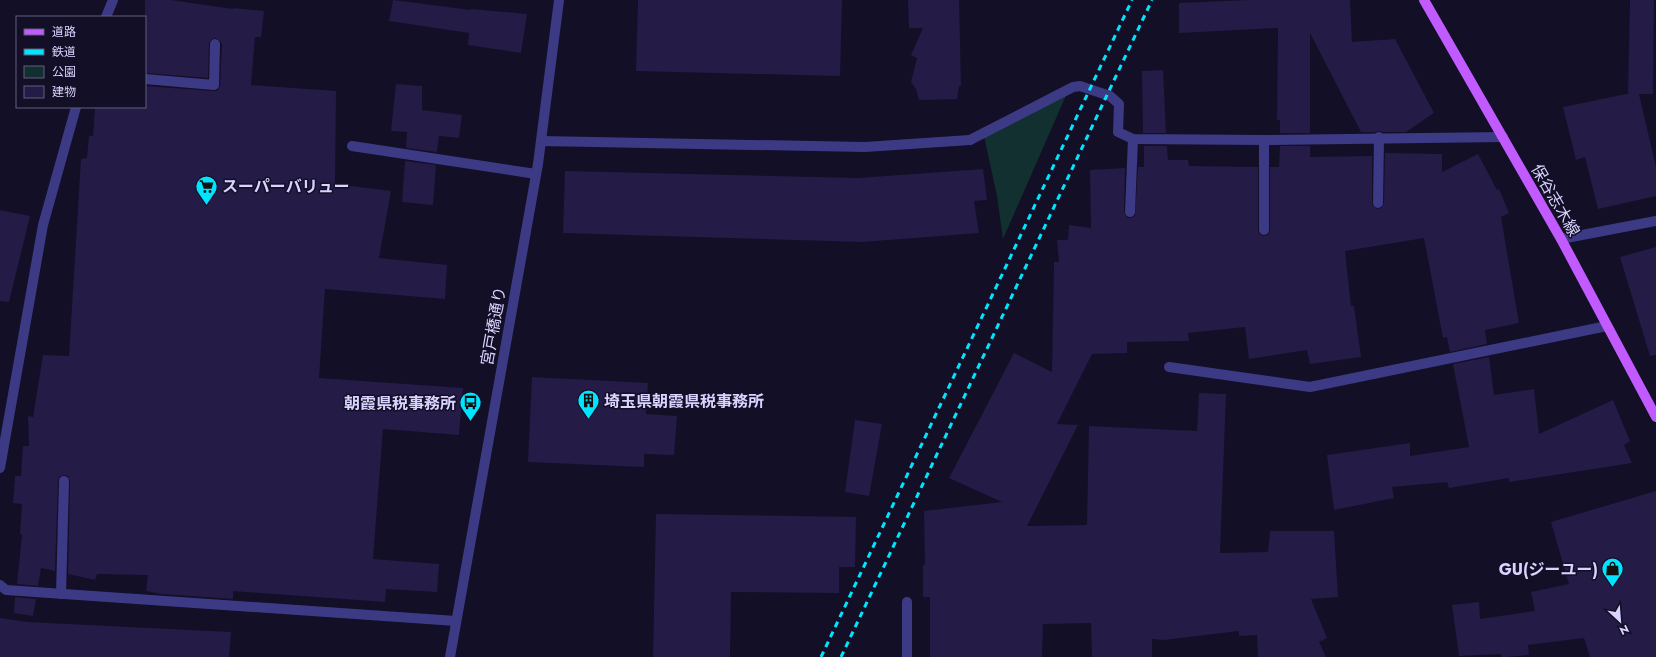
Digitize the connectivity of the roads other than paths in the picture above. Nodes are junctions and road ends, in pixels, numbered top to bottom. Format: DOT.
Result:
graph roads {
  1 [pos="113,0"];
  2 [pos="559,0"];
  3 [pos="1424,0"];
  4 [pos="106,16"];
  5 [pos="215,44"];
  6 [pos="146,79"];
  7 [pos="76,108"];
  8 [pos="1379,137"];
  9 [pos="1503,137"];
  10 [pos="1133,139"];
  11 [pos="1264,140"];
  12 [pos="540,141"];
  13 [pos="352,146"];
  14 [pos="536,174"];
  15 [pos="1378,203"];
  16 [pos="1130,212"];
  17 [pos="1656,221"];
  18 [pos="1264,230"];
  19 [pos="1561,238"];
  20 [pos="1608,326"];
  21 [pos="1169,366"];
  22 [pos="1656,417"];
  23 [pos="0,468"];
  24 [pos="64,481"];
  25 [pos="0,585"];
  26 [pos="61,594"];
  27 [pos="907,602"];
  28 [pos="456,621"];
  29 [pos="450,657"];
  30 [pos="907,657"];
  1 -- 4 [label="street"];
  2 -- 12 [label="street, 宮戸橋通り"];
  3 -- 9 [label="main road, 保谷志木線"];
  5 -- 6 [label="street"];
  7 -- 23 [label="street"];
  8 -- 9 [label="street"];
  8 -- 11 [label="street"];
  8 -- 15 [label="street"];
  9 -- 19 [label="main road, 保谷志木線"];
  10 -- 11 [label="street"];
  10 -- 12 [label="street"];
  10 -- 16 [label="street"];
  11 -- 18 [label="street"];
  12 -- 14 [label="street, 宮戸橋通り"];
  13 -- 14 [label="street"];
  14 -- 28 [label="street, 宮戸橋通り"];
  17 -- 19 [label="street"];
  19 -- 20 [label="main road, 保谷志木線"];
  20 -- 21 [label="street"];
  20 -- 22 [label="main road, 保谷志木線"];
  24 -- 26 [label="street"];
  25 -- 26 [label="street"];
  26 -- 28 [label="street"];
  27 -- 30 [label="street"];
  28 -- 29 [label="street, 宮戸橋通り"];
}
